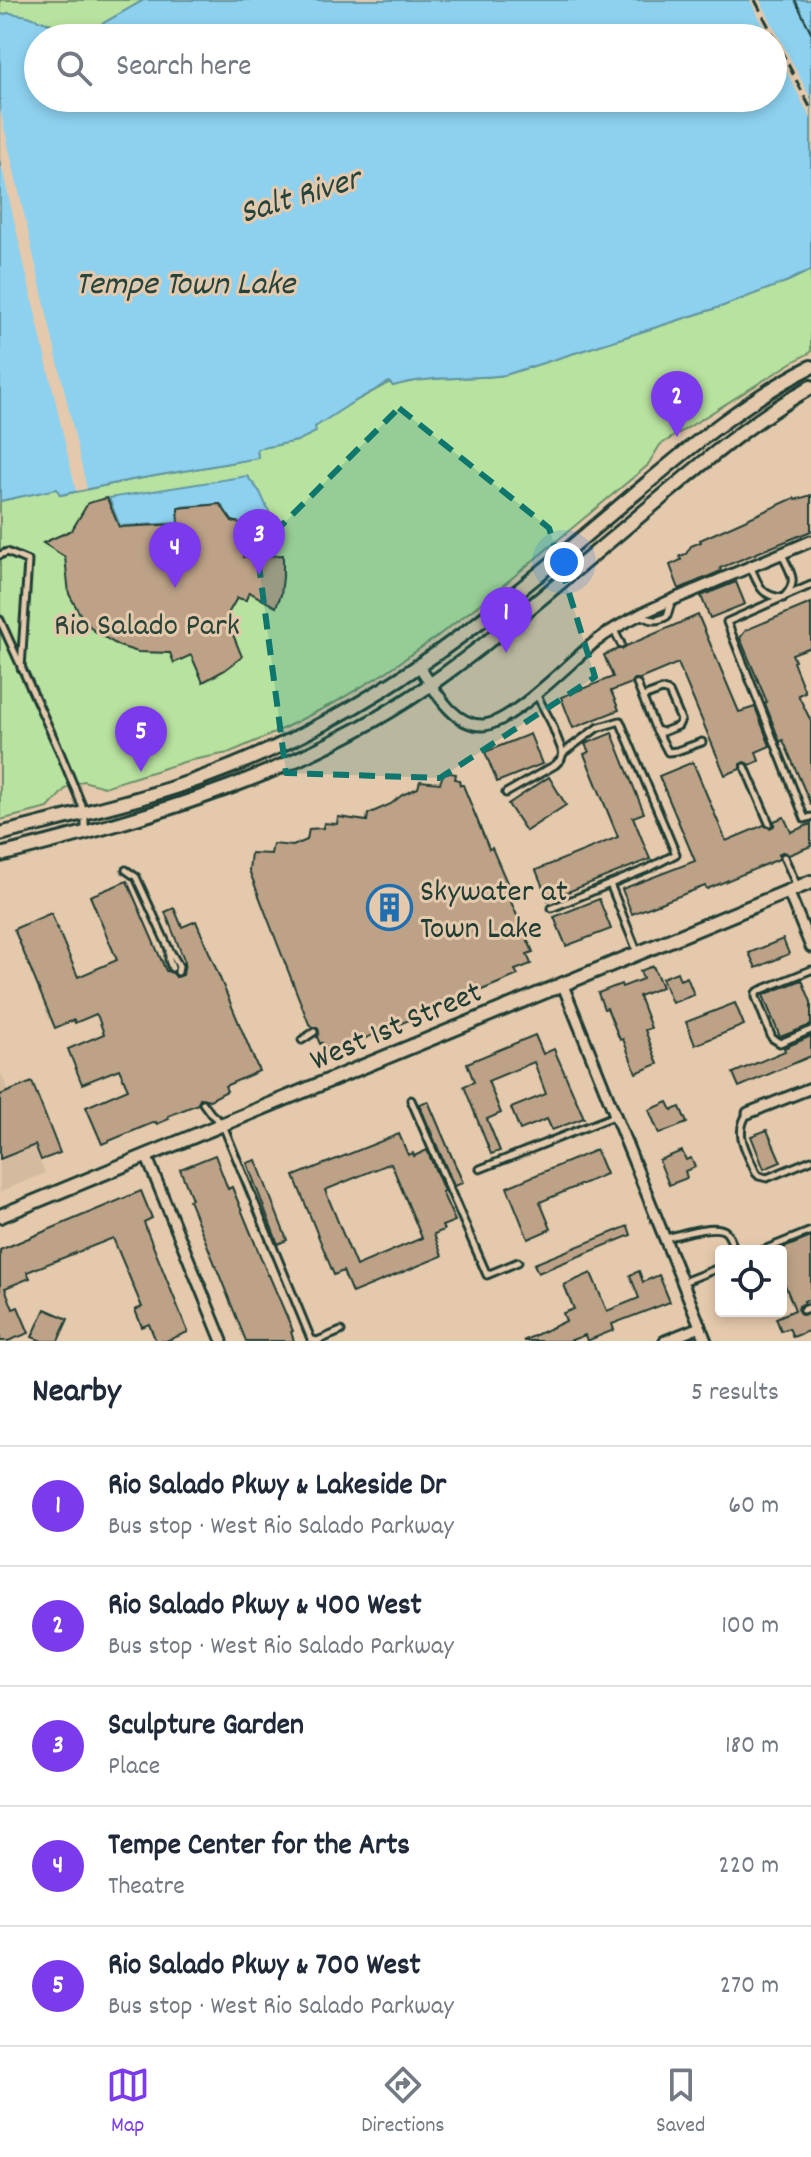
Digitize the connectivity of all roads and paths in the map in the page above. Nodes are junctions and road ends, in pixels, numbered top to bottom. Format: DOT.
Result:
graph roads {
  1 [pos="811,367"];
  2 [pos="811,387"];
  3 [pos="811,541"];
  4 [pos="782,554"];
  5 [pos="0,555"];
  6 [pos="751,567"];
  7 [pos="811,585"];
  8 [pos="783,598"];
  9 [pos="0,620"];
  10 [pos="614,629"];
  11 [pos="621,644"];
  12 [pos="419,666"];
  13 [pos="21,669"];
  14 [pos="432,683"];
  15 [pos="637,684"];
  16 [pos="536,693"];
  17 [pos="643,697"];
  18 [pos="656,730"];
  19 [pos="702,742"];
  20 [pos="563,753"];
  21 [pos="745,767"];
  22 [pos="506,793"];
  23 [pos="85,813"];
  24 [pos="811,817"];
  25 [pos="769,823"];
  26 [pos="85,833"];
  27 [pos="0,834"];
  28 [pos="0,855"];
  29 [pos="784,857"];
  30 [pos="126,870"];
  31 [pos="811,882"];
  32 [pos="610,884"];
  33 [pos="793,889"];
  34 [pos="552,908"];
  35 [pos="811,947"];
  36 [pos="638,952"];
  37 [pos="175,970"];
  38 [pos="811,970"];
  39 [pos="562,983"];
  40 [pos="811,1030"];
  41 [pos="314,1032"];
  42 [pos="302,1040"];
  43 [pos="811,1088"];
  44 [pos="411,1100"];
  45 [pos="203,1103"];
  46 [pos="748,1113"];
  47 [pos="615,1116"];
  48 [pos="222,1123"];
  49 [pos="146,1155"];
  50 [pos="811,1160"];
  51 [pos="480,1169"];
  52 [pos="0,1216"];
  53 [pos="811,1231"];
  54 [pos="665,1239"];
  55 [pos="732,1245"];
  56 [pos="776,1245"];
  57 [pos="518,1262"];
  58 [pos="715,1269"];
  59 [pos="682,1282"];
  60 [pos="811,1307"];
  61 [pos="803,1310"];
  62 [pos="700,1327"];
  63 [pos="341,1331"];
  64 [pos="222,1341"];
  65 [pos="665,1341"];
  66 [pos="706,1341"];
  1 -- 12 [label="main road"];
  2 -- 14 [label="main road"];
  3 -- 4 [label="street"];
  4 -- 6 [label="street"];
  4 -- 8 [label="lane"];
  5 -- 13 [label="lane"];
  6 -- 8 [label="lane"];
  6 -- 10 [label="street"];
  7 -- 8 [label="lane"];
  8 -- 24 [label="lane"];
  9 -- 13 [label="lane"];
  10 -- 11 [label="lane"];
  10 -- 16 [label="street"];
  12 -- 14 [label="street"];
  12 -- 23 [label="main road"];
  13 -- 23 [label="lane"];
  14 -- 16 [label="street"];
  14 -- 26 [label="main road"];
  15 -- 17 [label="lane"];
  16 -- 20 [label="lane"];
  17 -- 18 [label="lane"];
  17 -- 18 [label="lane"];
  18 -- 19 [label="lane"];
  20 -- 22 [label="lane"];
  20 -- 32 [label="lane"];
  21 -- 25 [label="lane"];
  23 -- 26 [label="lane"];
  23 -- 27 [label="main road"];
  26 -- 28 [label="main road"];
  29 -- 33 [label="lane"];
  30 -- 37 [label="lane"];
  31 -- 33 [label="main road, West 1st Street"];
  32 -- 34 [label="lane"];
  32 -- 36 [label="lane"];
  33 -- 35 [label="street"];
  33 -- 36 [label="main road, West 1st Street"];
  36 -- 39 [label="main road, West 1st Street"];
  38 -- 40 [label="lane"];
  39 -- 47 [label="street"];
  39 -- 48 [label="main road, West 1st Street"];
  41 -- 42 [label="lane"];
  43 -- 46 [label="street"];
  44 -- 57 [label="lane"];
  45 -- 48 [label="lane"];
  46 -- 50 [label="lane"];
  47 -- 51 [label="lane"];
  47 -- 54 [label="street"];
  48 -- 49 [label="main road, West 1st Street"];
  48 -- 63 [label="lane"];
  49 -- 52 [label="main road, West 1st Street"];
  49 -- 64 [label="street"];
  53 -- 56 [label="lane"];
  54 -- 55 [label="lane"];
  54 -- 59 [label="street"];
  58 -- 59 [label="lane"];
  59 -- 62 [label="street"];
  60 -- 61 [label="lane"];
  62 -- 65 [label="street"];
  62 -- 66 [label="street"];
}
